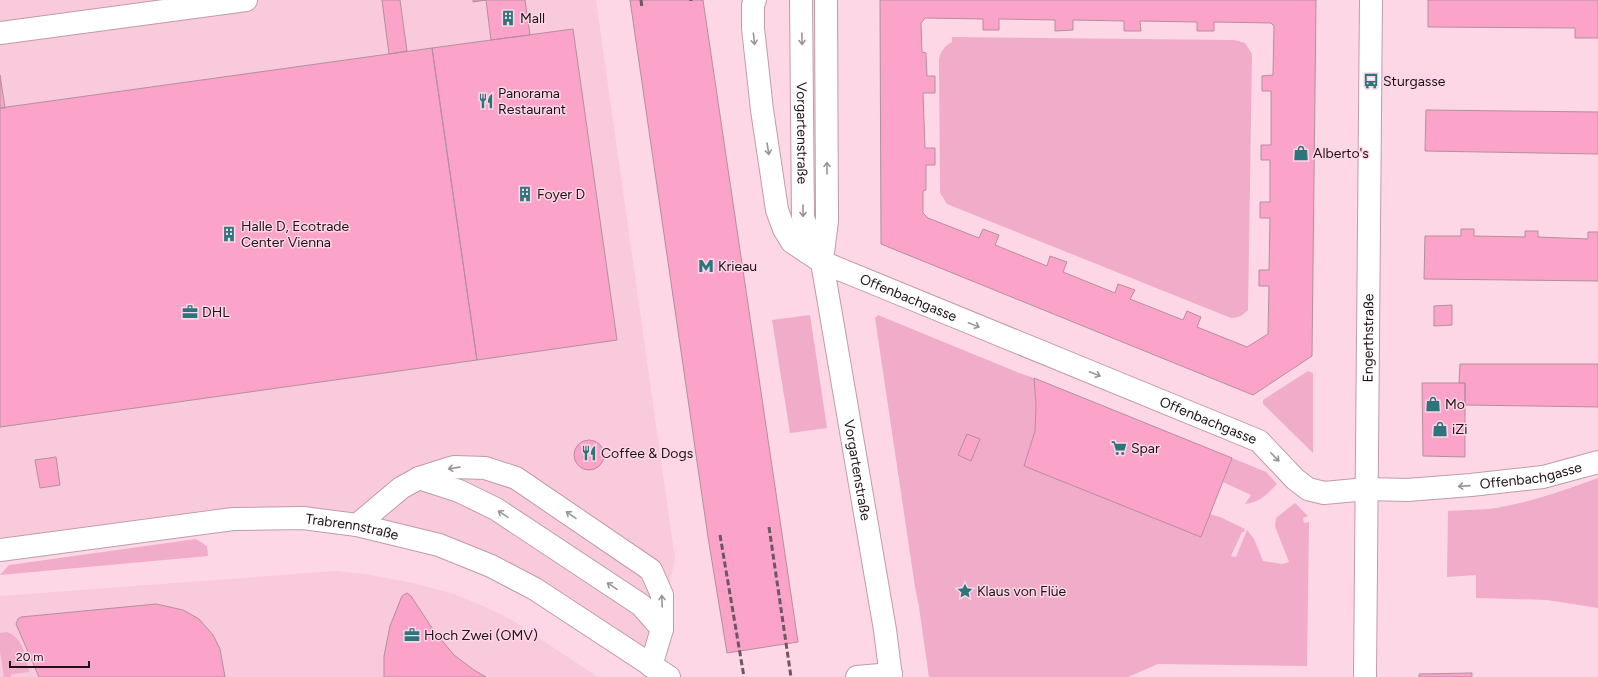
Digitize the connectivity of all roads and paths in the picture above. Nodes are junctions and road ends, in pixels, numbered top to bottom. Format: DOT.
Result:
graph roads {
  1 [pos="246,0"];
  2 [pos="755,0"];
  3 [pos="801,0"];
  4 [pos="826,0"];
  5 [pos="1371,0"];
  6 [pos="0,33"];
  7 [pos="822,262"];
  8 [pos="1598,462"];
  9 [pos="419,478"];
  10 [pos="1367,489"];
  11 [pos="357,525"];
  12 [pos="0,550"];
  13 [pos="662,629"];
  14 [pos="651,666"];
  15 [pos="891,675"];
  16 [pos="669,677"];
  17 [pos="857,677"];
  18 [pos="1365,677"];
  1 -- 6 [label="street"];
  2 -- 7 [label="street, Offenbachgasse, one-way"];
  3 -- 7 [label="street, Vorgartenstraße, one-way"];
  7 -- 4 [label="street, Vorgartenstraße, one-way"];
  5 -- 10 [label="street, Engerthstraße"];
  7 -- 10 [label="street, Offenbachgasse, one-way"];
  7 -- 15 [label="street, Vorgartenstraße"];
  8 -- 10 [label="street, Offenbachgasse, one-way"];
  9 -- 11 [label="street"];
  13 -- 9 [label="street, one-way"];
  13 -- 9 [label="street, one-way"];
  10 -- 18 [label="street, Engerthstraße"];
  11 -- 12 [label="street, Trabrennstraße"];
  11 -- 14 [label="street, Trabrennstraße"];
  13 -- 14 [label="street"];
  14 -- 16 [label="street, Trabrennstraße"];
  15 -- 17 [label="street"];
}
